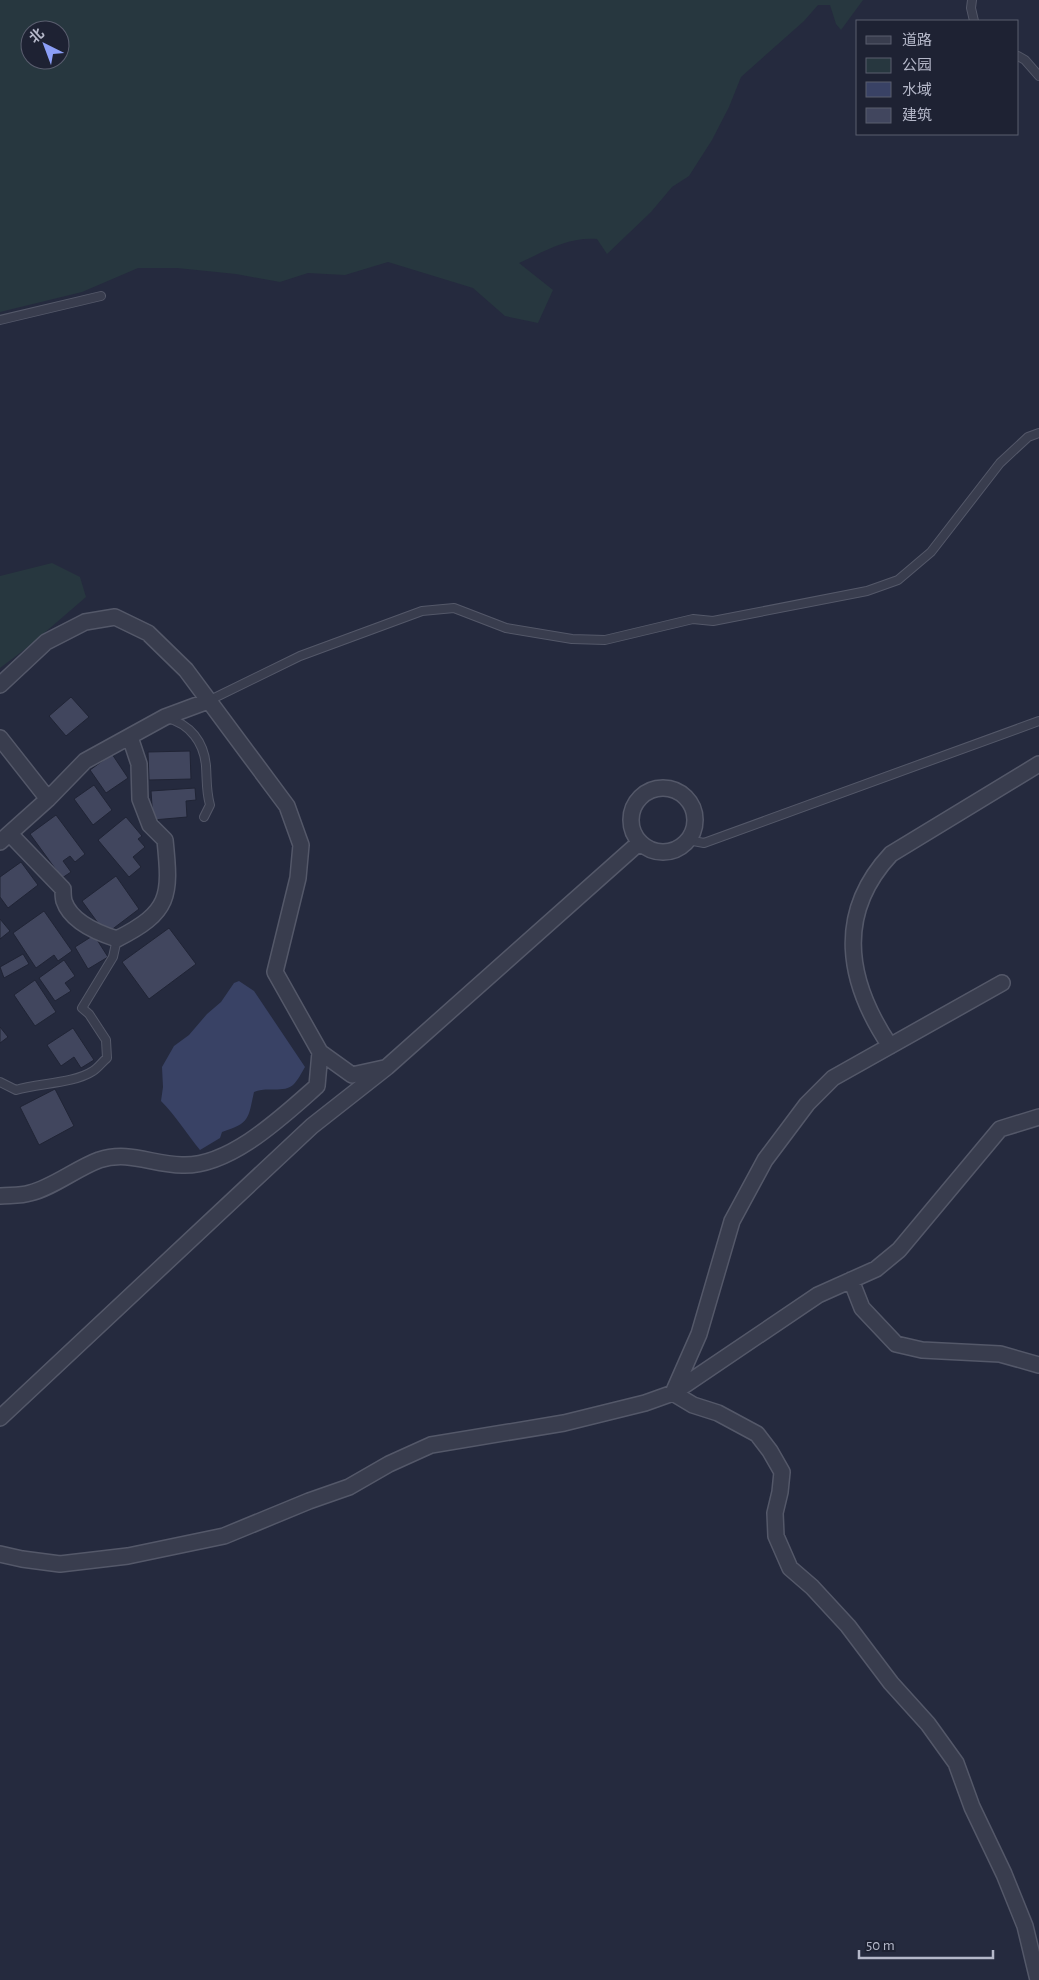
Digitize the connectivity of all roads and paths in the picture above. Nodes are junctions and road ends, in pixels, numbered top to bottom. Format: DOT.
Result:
graph roads {
  1 [pos="972,0"];
  2 [pos="974,20"];
  3 [pos="1019,57"];
  4 [pos="1039,76"];
  5 [pos="101,296"];
  6 [pos="0,320"];
  7 [pos="1039,433"];
  8 [pos="0,684"];
  9 [pos="208,700"];
  10 [pos="165,718"];
  11 [pos="1039,720"];
  12 [pos="130,737"];
  13 [pos="0,738"];
  14 [pos="1039,764"];
  15 [pos="48,799"];
  16 [pos="204,817"];
  17 [pos="5,838"];
  18 [pos="688,840"];
  19 [pos="640,842"];
  20 [pos="118,939"];
  21 [pos="1002,983"];
  22 [pos="890,1046"];
  23 [pos="320,1052"];
  24 [pos="387,1067"];
  25 [pos="0,1082"];
  26 [pos="1039,1117"];
  27 [pos="0,1196"];
  28 [pos="851,1280"];
  29 [pos="1039,1365"];
  30 [pos="673,1393"];
  31 [pos="0,1418"];
  32 [pos="0,1554"];
  33 [pos="1038,1980"];
  1 -- 2 [label="lane"];
  3 -- 4 [label="lane"];
  5 -- 6 [label="lane"];
  7 -- 9 [label="lane"];
  8 -- 9 [label="street"];
  9 -- 10 [label="street"];
  9 -- 23 [label="street"];
  10 -- 12 [label="street"];
  10 -- 16 [label="lane"];
  11 -- 18 [label="lane"];
  12 -- 15 [label="street"];
  12 -- 20 [label="street"];
  13 -- 15 [label="street"];
  14 -- 22 [label="street"];
  15 -- 17 [label="street"];
  17 -- 20 [label="street"];
  18 -- 19 [label="street"];
  18 -- 19 [label="street"];
  19 -- 24 [label="street"];
  20 -- 25 [label="lane"];
  21 -- 22 [label="street"];
  22 -- 30 [label="street"];
  23 -- 24 [label="street"];
  23 -- 27 [label="street"];
  24 -- 31 [label="street"];
  26 -- 28 [label="street"];
  28 -- 29 [label="street"];
  28 -- 30 [label="street"];
  30 -- 32 [label="street"];
  30 -- 33 [label="street"];
}
